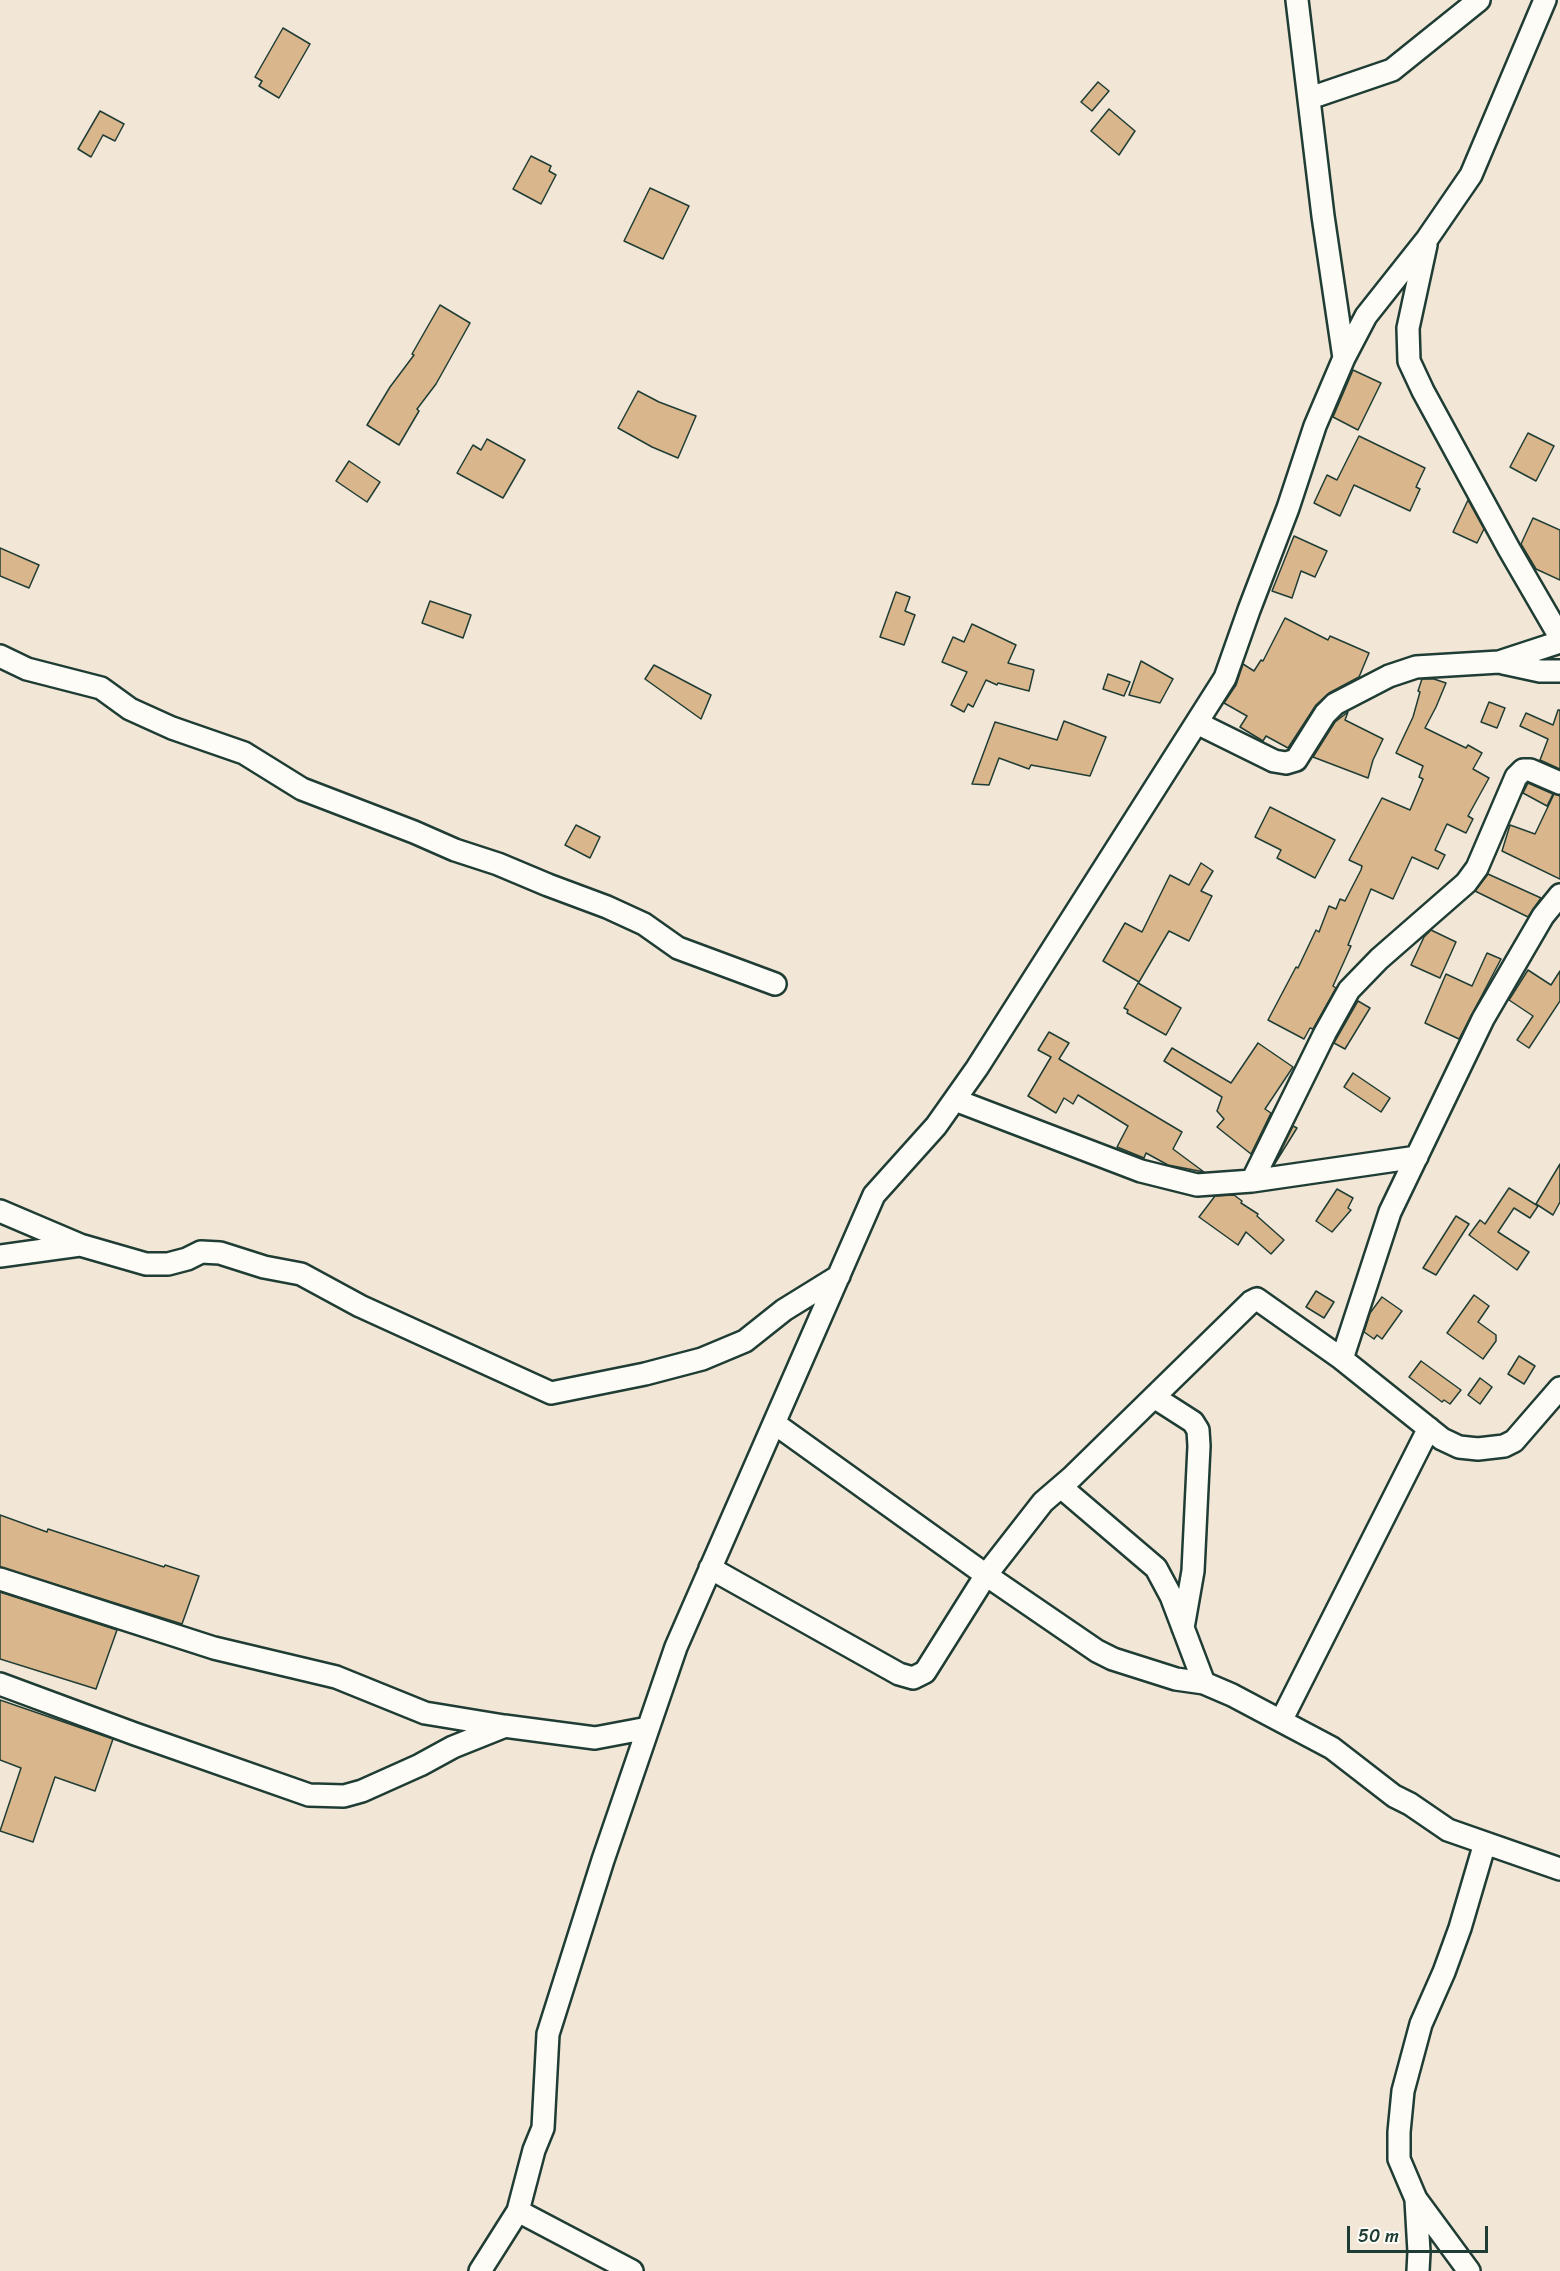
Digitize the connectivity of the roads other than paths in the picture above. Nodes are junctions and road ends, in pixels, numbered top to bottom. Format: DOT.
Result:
graph roads {
  1 [pos="1297,0"];
  2 [pos="1479,0"];
  3 [pos="1545,0"];
  4 [pos="1310,98"];
  5 [pos="1427,239"];
  6 [pos="1344,358"];
  7 [pos="1560,637"];
  8 [pos="1560,642"];
  9 [pos="0,656"];
  10 [pos="1499,662"];
  11 [pos="1560,671"];
  12 [pos="1197,723"];
  13 [pos="1560,783"];
  14 [pos="1560,896"];
  15 [pos="775,984"];
  16 [pos="955,1100"];
  17 [pos="1417,1156"];
  18 [pos="1251,1181"];
  19 [pos="0,1210"];
  20 [pos="80,1245"];
  21 [pos="0,1256"];
  22 [pos="839,1276"];
  23 [pos="1342,1359"];
  24 [pos="1560,1388"];
  25 [pos="1154,1397"];
  26 [pos="774,1423"];
  27 [pos="1429,1428"];
  28 [pos="1061,1487"];
  29 [pos="710,1568"];
  30 [pos="986,1575"];
  31 [pos="0,1579"];
  32 [pos="1183,1628"];
  33 [pos="1204,1683"];
  34 [pos="0,1684"];
  35 [pos="1281,1721"];
  36 [pos="504,1726"];
  37 [pos="648,1728"];
  38 [pos="1485,1843"];
  39 [pos="1560,1869"];
  40 [pos="1416,2199"];
  41 [pos="518,2211"];
  42 [pos="480,2271"];
  43 [pos="632,2271"];
  44 [pos="1418,2271"];
  45 [pos="1469,2271"];
  1 -- 4 [label="street"];
  2 -- 4 [label="street"];
  3 -- 5 [label="street"];
  4 -- 6 [label="street"];
  5 -- 6 [label="street"];
  5 -- 7 [label="street"];
  6 -- 12 [label="street"];
  8 -- 10 [label="street"];
  9 -- 15 [label="street"];
  10 -- 11 [label="street"];
  10 -- 12 [label="street"];
  12 -- 16 [label="street"];
  13 -- 18 [label="street"];
  14 -- 17 [label="street"];
  16 -- 18 [label="street"];
  16 -- 22 [label="street"];
  17 -- 18 [label="street"];
  17 -- 23 [label="street"];
  19 -- 20 [label="street"];
  20 -- 21 [label="street"];
  20 -- 22 [label="street"];
  22 -- 26 [label="street"];
  23 -- 25 [label="street"];
  23 -- 27 [label="street"];
  24 -- 27 [label="street"];
  25 -- 28 [label="street"];
  25 -- 32 [label="street"];
  26 -- 29 [label="street"];
  26 -- 30 [label="street"];
  27 -- 35 [label="street"];
  28 -- 30 [label="street"];
  28 -- 32 [label="street"];
  29 -- 30 [label="street"];
  29 -- 37 [label="street"];
  30 -- 33 [label="street"];
  31 -- 36 [label="street"];
  32 -- 33 [label="street"];
  33 -- 35 [label="street"];
  34 -- 36 [label="street"];
  35 -- 38 [label="street"];
  36 -- 37 [label="street"];
  37 -- 41 [label="street"];
  38 -- 39 [label="street"];
  38 -- 40 [label="street"];
  40 -- 44 [label="street"];
  40 -- 45 [label="street"];
  41 -- 42 [label="street"];
  41 -- 43 [label="street"];
}
